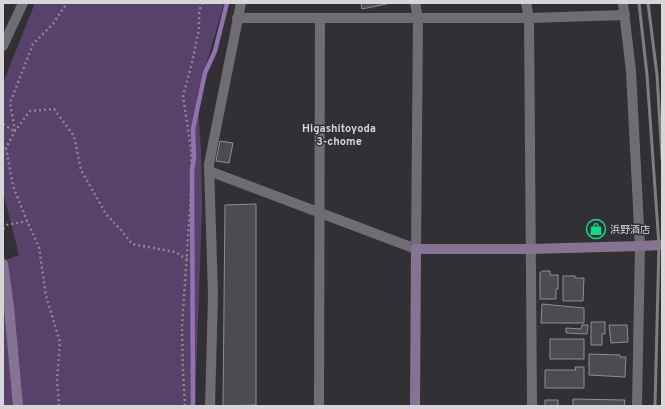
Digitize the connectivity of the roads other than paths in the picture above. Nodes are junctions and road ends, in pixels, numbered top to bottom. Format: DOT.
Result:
graph roads {
  1 [pos="23,3"];
  2 [pos="241,3"];
  3 [pos="415,3"];
  4 [pos="526,3"];
  5 [pos="623,3"];
  6 [pos="625,15"];
  7 [pos="237,18"];
  8 [pos="320,18"];
  9 [pos="418,18"];
  10 [pos="529,18"];
  11 [pos="3,46"];
  12 [pos="210,171"];
  13 [pos="319,212"];
  14 [pos="662,245"];
  15 [pos="640,246"];
  16 [pos="416,249"];
  17 [pos="531,249"];
  18 [pos="3,264"];
  19 [pos="18,406"];
  20 [pos="210,406"];
  21 [pos="319,406"];
  22 [pos="414,406"];
  23 [pos="532,406"];
  24 [pos="637,406"];
  1 -- 11 [label="street"];
  2 -- 7 [label="street"];
  3 -- 9 [label="street"];
  4 -- 10 [label="street"];
  5 -- 6 [label="street"];
  6 -- 10 [label="street"];
  6 -- 15 [label="street"];
  7 -- 8 [label="street"];
  7 -- 12 [label="street"];
  8 -- 9 [label="street"];
  8 -- 13 [label="street"];
  9 -- 10 [label="street"];
  9 -- 16 [label="street"];
  10 -- 17 [label="street"];
  12 -- 13 [label="street"];
  12 -- 20 [label="street"];
  13 -- 16 [label="street"];
  13 -- 21 [label="street"];
  14 -- 15 [label="street"];
  15 -- 17 [label="street"];
  15 -- 24 [label="street"];
  16 -- 17 [label="street"];
  16 -- 22 [label="street"];
  17 -- 23 [label="street"];
  18 -- 19 [label="street"];
}
